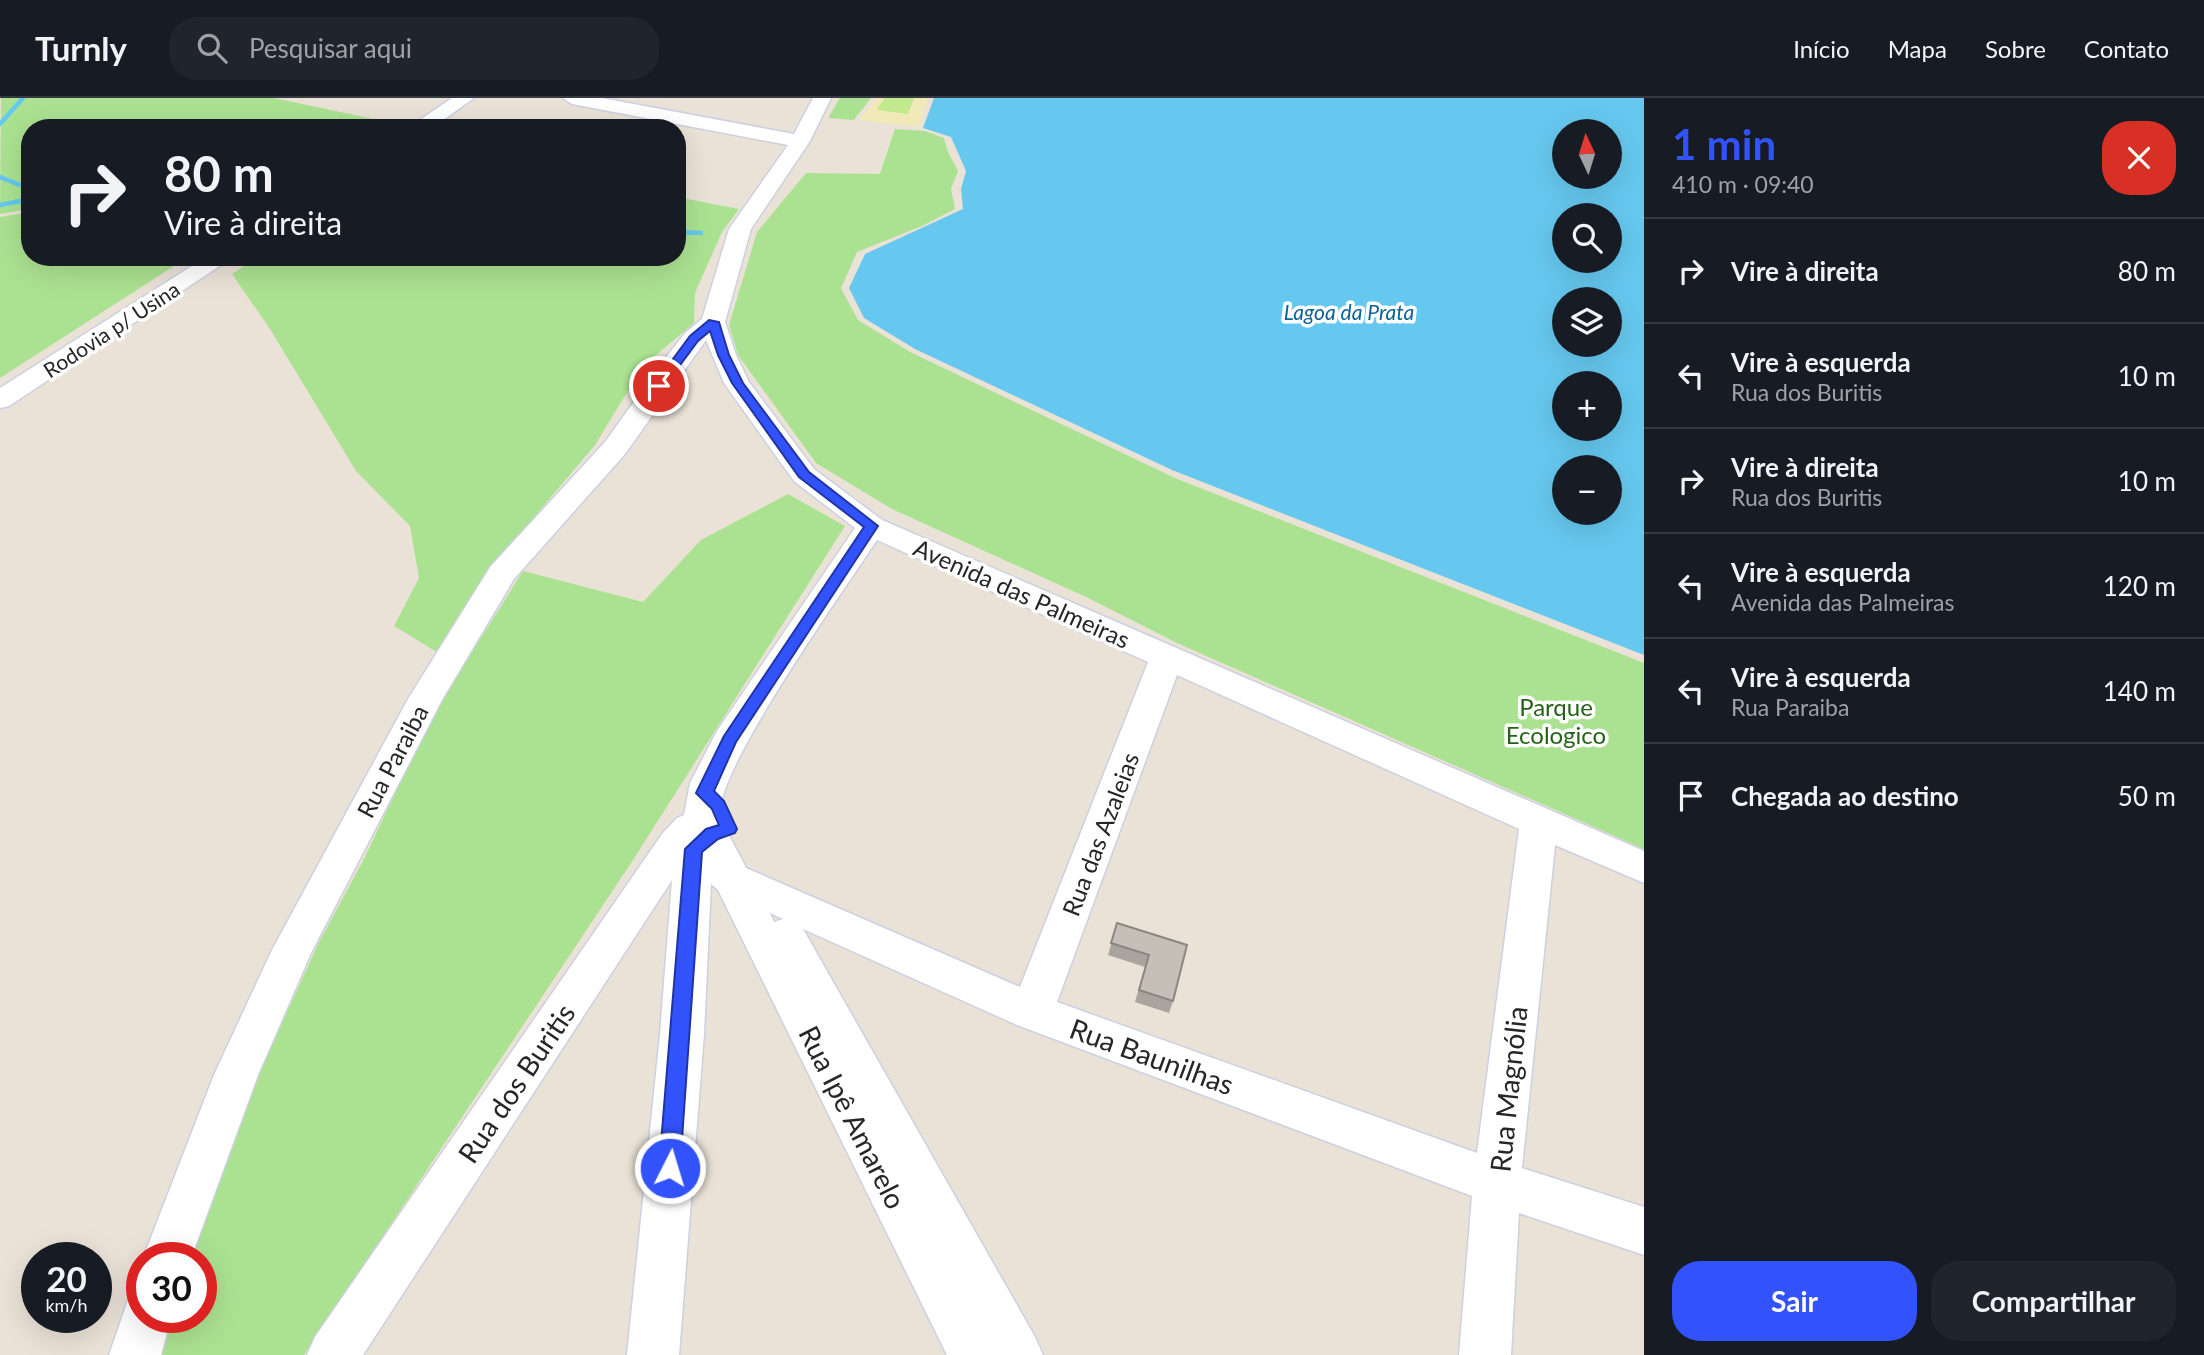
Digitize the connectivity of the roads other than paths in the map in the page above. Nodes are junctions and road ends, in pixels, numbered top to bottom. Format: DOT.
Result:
graph roads {
  1 [pos="466,98"];
  2 [pos="572,98"];
  3 [pos="822,98"];
  4 [pos="714,105"];
  5 [pos="432,119"];
  6 [pos="694,120"];
  7 [pos="686,127"];
  8 [pos="800,141"];
  9 [pos="208,266"];
  10 [pos="713,322"];
  11 [pos="0,400"];
  12 [pos="871,526"];
  13 [pos="1167,656"];
  14 [pos="1538,823"];
  15 [pos="705,824"];
  16 [pos="1644,868"];
  17 [pos="748,886"];
  18 [pos="1032,1012"];
  19 [pos="1497,1183"];
  20 [pos="1644,1231"];
  21 [pos="173,1242"];
  22 [pos="142,1333"];
  23 [pos="135,1355"];
  24 [pos="333,1355"];
  25 [pos="653,1355"];
  26 [pos="974,1355"];
  27 [pos="1017,1355"];
  28 [pos="1485,1355"];
  1 -- 5 [label="street"];
  2 -- 6 [label="street"];
  3 -- 8 [label="street"];
  4 -- 6 [label="street"];
  6 -- 7 [label="street"];
  6 -- 8 [label="street"];
  8 -- 10 [label="street"];
  9 -- 11 [label="street, Rodovia p/ Usina"];
  10 -- 12 [label="street, Avenida das Palmeiras"];
  10 -- 21 [label="street, Rua Paraiba"];
  12 -- 13 [label="street, Avenida das Palmeiras"];
  12 -- 15 [label="street, Rua dos Buritis"];
  13 -- 14 [label="street, Avenida das Palmeiras"];
  13 -- 18 [label="street, Rua das Azaleias"];
  14 -- 16 [label="street, Avenida das Palmeiras"];
  14 -- 19 [label="street, Rua Magnólia"];
  15 -- 17 [label="street, Rua Baunilhas"];
  15 -- 24 [label="street, Rua dos Buritis"];
  15 -- 25 [label="street"];
  17 -- 18 [label="street, Rua Baunilhas"];
  17 -- 26 [label="street, Rua Ipê Amarelo"];
  17 -- 27 [label="street, Rua Ipê Amarelo"];
  18 -- 19 [label="street, Rua Baunilhas"];
  19 -- 20 [label="street, Rua Baunilhas"];
  19 -- 28 [label="street, Rua Magnólia"];
  22 -- 23 [label="street"];
}
